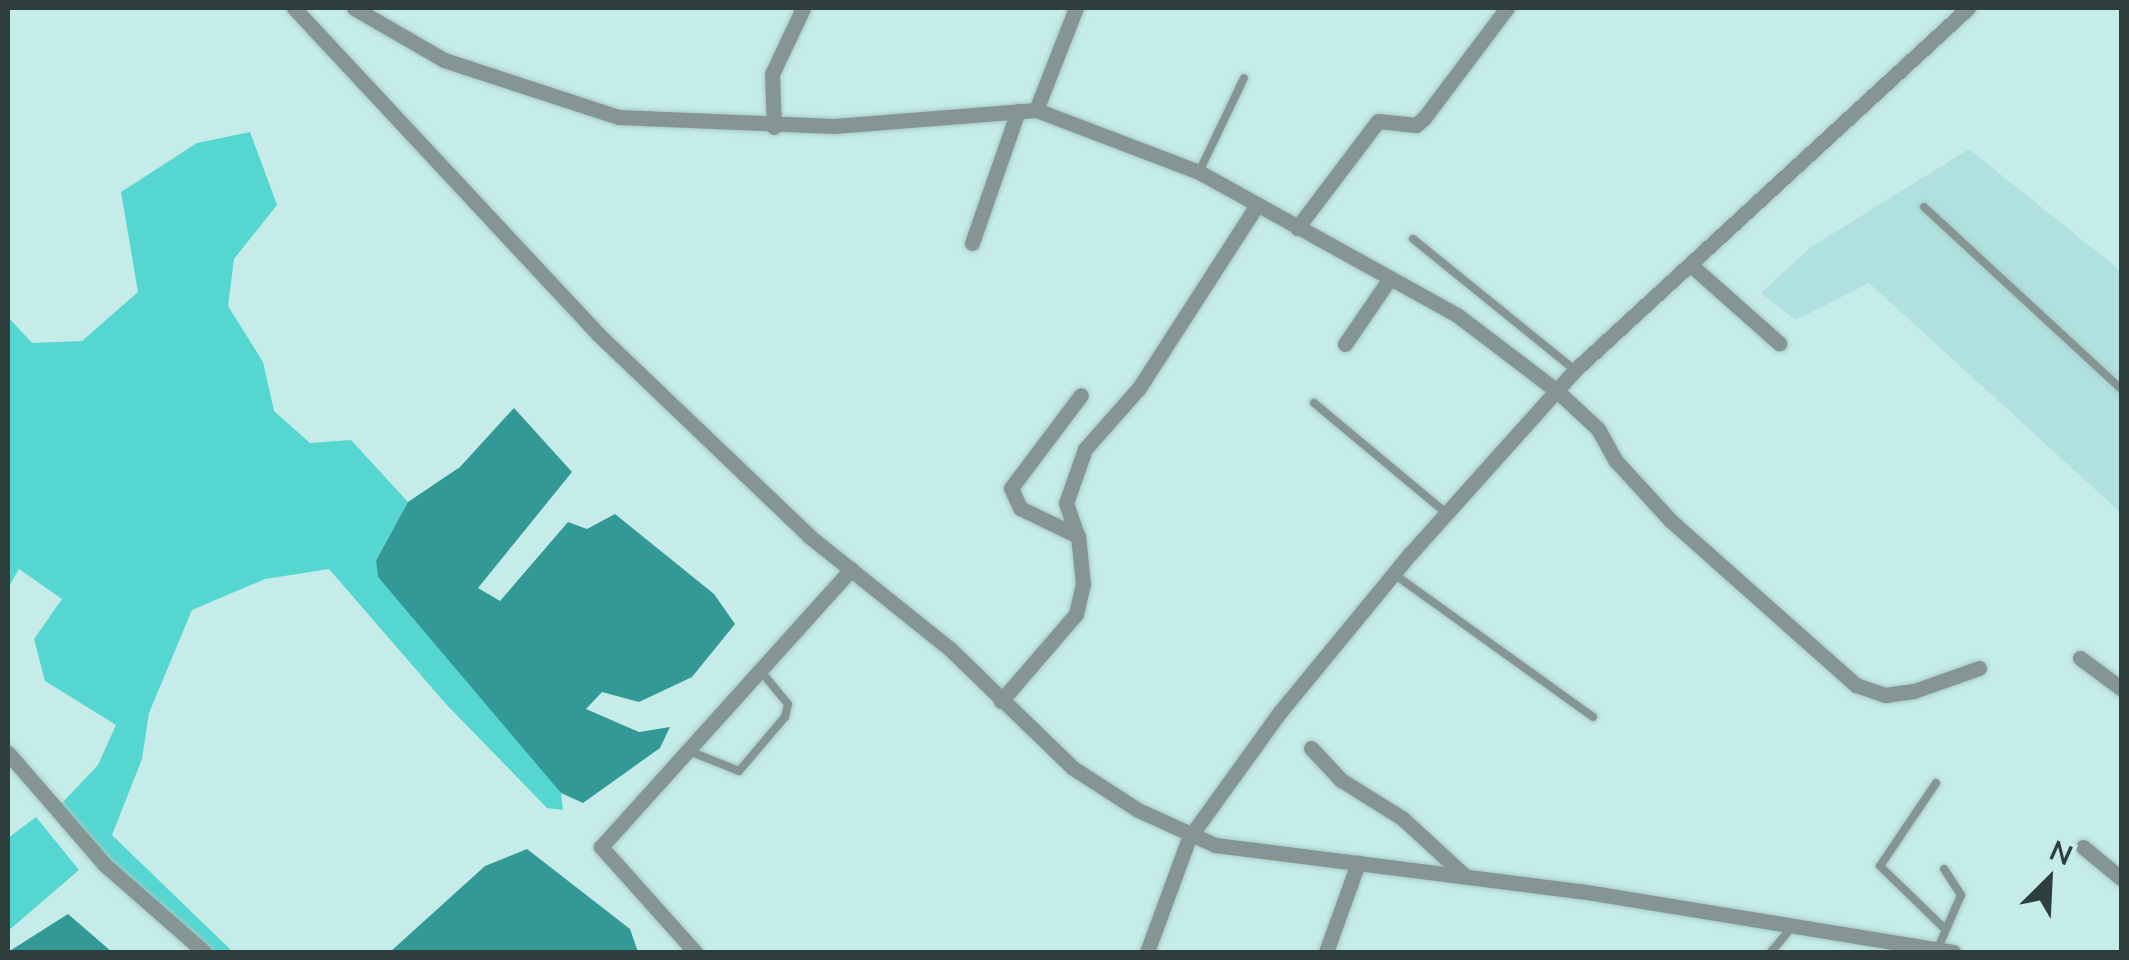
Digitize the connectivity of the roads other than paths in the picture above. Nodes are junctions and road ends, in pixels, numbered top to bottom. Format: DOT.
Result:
graph roads {
  1 [pos="294,8"];
  2 [pos="354,8"];
  3 [pos="803,8"];
  4 [pos="1076,8"];
  5 [pos="1507,8"];
  6 [pos="1968,8"];
  7 [pos="1244,78"];
  8 [pos="1036,110"];
  9 [pos="1018,111"];
  10 [pos="774,128"];
  11 [pos="1199,172"];
  12 [pos="1257,205"];
  13 [pos="1924,207"];
  14 [pos="1296,228"];
  15 [pos="1413,239"];
  16 [pos="972,243"];
  17 [pos="1691,265"];
  18 [pos="1390,278"];
  19 [pos="1779,343"];
  20 [pos="1345,344"];
  21 [pos="1575,370"];
  22 [pos="2122,390"];
  23 [pos="1557,391"];
  24 [pos="1082,395"];
  25 [pos="1314,403"];
  26 [pos="1446,514"];
  27 [pos="1078,536"];
  28 [pos="850,569"];
  29 [pos="1394,574"];
  30 [pos="2080,658"];
  31 [pos="1980,668"];
  32 [pos="759,669"];
  33 [pos="2122,689"];
  34 [pos="1001,701"];
  35 [pos="1594,717"];
  36 [pos="1311,748"];
  37 [pos="686,749"];
  38 [pos="8,753"];
  39 [pos="1936,782"];
  40 [pos="1189,838"];
  41 [pos="2083,847"];
  42 [pos="1358,863"];
  43 [pos="1944,869"];
  44 [pos="1465,876"];
  45 [pos="2122,878"];
  46 [pos="1790,928"];
  47 [pos="1946,929"];
  48 [pos="1945,951"];
  49 [pos="204,952"];
  50 [pos="695,952"];
  51 [pos="1147,952"];
  52 [pos="1326,952"];
  53 [pos="1771,952"];
  1 -- 28 [label="street"];
  2 -- 10 [label="street"];
  3 -- 10 [label="street"];
  4 -- 8 [label="street"];
  5 -- 14 [label="street"];
  6 -- 17 [label="street"];
  7 -- 11 [label="lane"];
  8 -- 9 [label="street"];
  8 -- 11 [label="street"];
  9 -- 10 [label="street"];
  9 -- 16 [label="street"];
  11 -- 12 [label="street"];
  12 -- 14 [label="street"];
  12 -- 27 [label="street"];
  13 -- 22 [label="lane"];
  14 -- 18 [label="street"];
  15 -- 21 [label="lane"];
  17 -- 19 [label="street"];
  17 -- 21 [label="street"];
  18 -- 20 [label="street"];
  18 -- 23 [label="street"];
  21 -- 23 [label="street"];
  23 -- 26 [label="street"];
  23 -- 31 [label="street"];
  24 -- 27 [label="street"];
  25 -- 26 [label="lane"];
  26 -- 29 [label="street"];
  27 -- 34 [label="street"];
  28 -- 32 [label="street"];
  28 -- 34 [label="street"];
  29 -- 35 [label="lane"];
  29 -- 40 [label="street"];
  30 -- 33 [label="street"];
  32 -- 37 [label="street"];
  32 -- 37 [label="lane"];
  34 -- 40 [label="street"];
  36 -- 44 [label="street"];
  37 -- 50 [label="street"];
  38 -- 49 [label="street"];
  39 -- 47 [label="lane"];
  40 -- 42 [label="street"];
  40 -- 51 [label="street"];
  41 -- 45 [label="street"];
  42 -- 44 [label="street"];
  42 -- 52 [label="street"];
  43 -- 47 [label="lane"];
  44 -- 46 [label="street"];
  46 -- 48 [label="street"];
  46 -- 53 [label="lane"];
  47 -- 48 [label="lane"];
}
